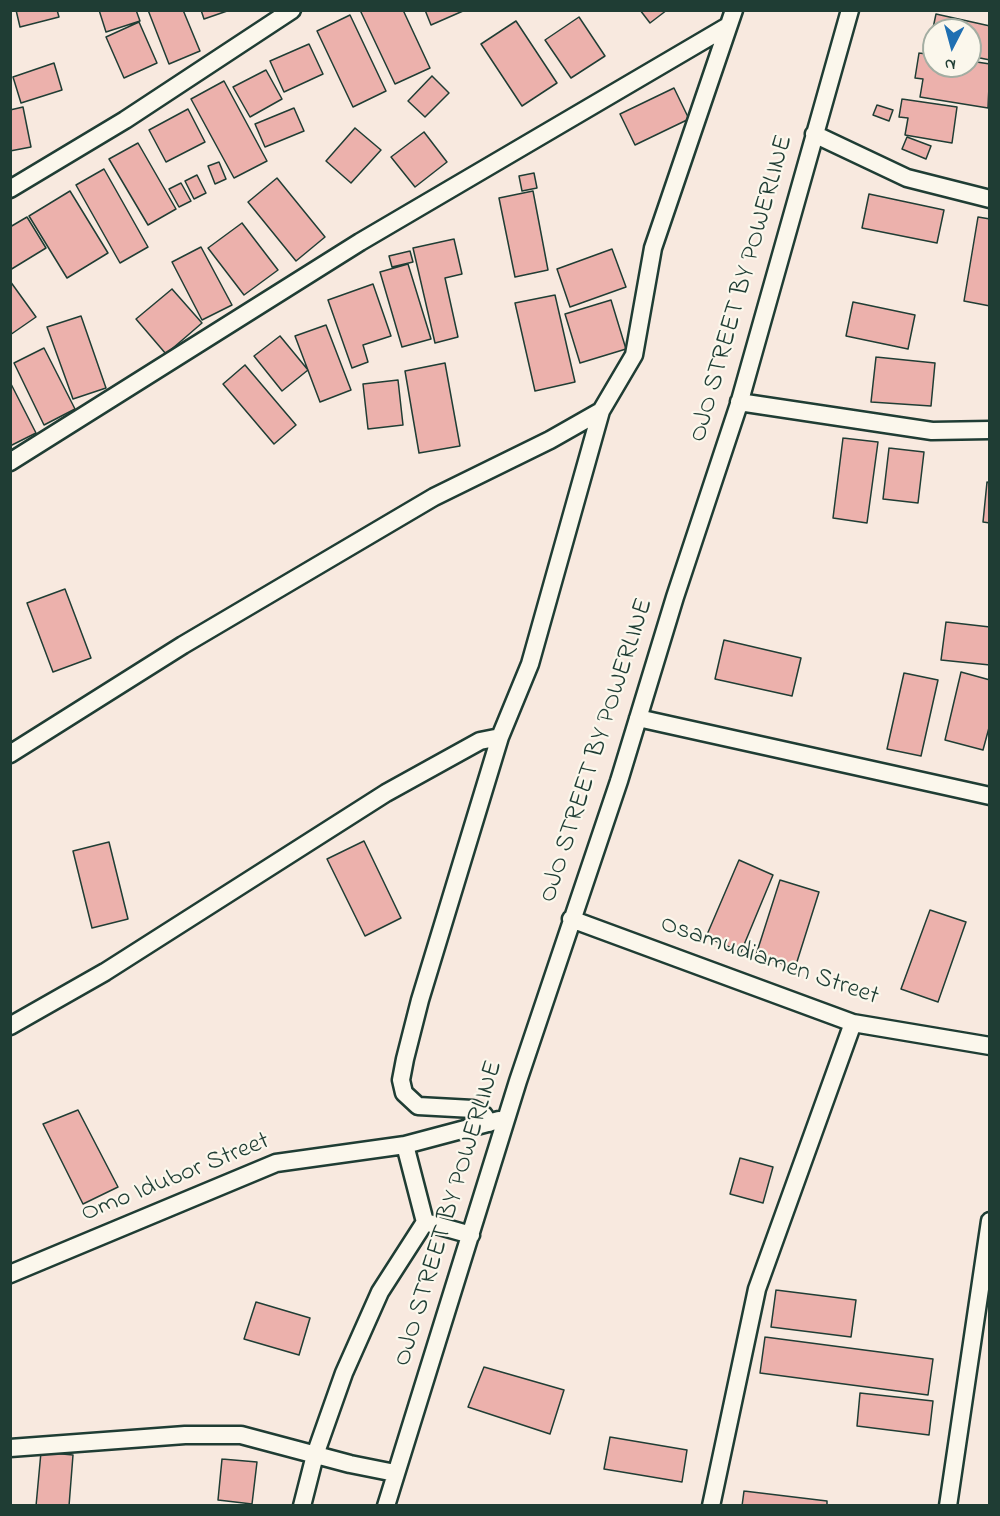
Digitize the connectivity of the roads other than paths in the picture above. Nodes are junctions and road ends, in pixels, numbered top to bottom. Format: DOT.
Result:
graph roads {
  1 [pos="292,10"];
  2 [pos="850,10"];
  3 [pos="731,18"];
  4 [pos="814,135"];
  5 [pos="10,189"];
  6 [pos="990,199"];
  7 [pos="739,402"];
  8 [pos="601,411"];
  9 [pos="990,430"];
  10 [pos="10,462"];
  11 [pos="638,718"];
  12 [pos="500,737"];
  13 [pos="10,754"];
  14 [pos="990,796"];
  15 [pos="571,919"];
  16 [pos="853,1023"];
  17 [pos="10,1026"];
  18 [pos="990,1046"];
  19 [pos="506,1118"];
  20 [pos="489,1123"];
  21 [pos="405,1145"];
  22 [pos="990,1221"];
  23 [pos="425,1222"];
  24 [pos="471,1235"];
  25 [pos="10,1274"];
  26 [pos="10,1448"];
  27 [pos="315,1455"];
  28 [pos="395,1473"];
  29 [pos="302,1506"];
  30 [pos="387,1506"];
  31 [pos="711,1506"];
  32 [pos="948,1506"];
  1 -- 5 [label="street"];
  2 -- 4 [label="street, OJO STREET BY POWERLINE"];
  3 -- 8 [label="street"];
  3 -- 10 [label="street"];
  4 -- 6 [label="street"];
  4 -- 7 [label="street, OJO STREET BY POWERLINE"];
  7 -- 9 [label="street"];
  7 -- 11 [label="street, OJO STREET BY POWERLINE"];
  8 -- 12 [label="street"];
  8 -- 13 [label="street"];
  11 -- 14 [label="street"];
  11 -- 15 [label="street, OJO STREET BY POWERLINE"];
  12 -- 17 [label="street"];
  12 -- 20 [label="street"];
  15 -- 16 [label="street, Osamudiamen Street"];
  15 -- 19 [label="street, OJO STREET BY POWERLINE"];
  16 -- 18 [label="street, Osamudiamen Street"];
  16 -- 31 [label="street"];
  19 -- 20 [label="street, Omo Idubor Street"];
  19 -- 24 [label="street, OJO STREET BY POWERLINE"];
  20 -- 21 [label="street, Omo Idubor Street"];
  21 -- 23 [label="street"];
  21 -- 25 [label="street, Omo Idubor Street"];
  22 -- 32 [label="street"];
  23 -- 24 [label="street"];
  23 -- 27 [label="street"];
  24 -- 28 [label="street, OJO STREET BY POWERLINE"];
  26 -- 27 [label="street"];
  27 -- 28 [label="street"];
  27 -- 29 [label="street"];
  28 -- 30 [label="street, OJO STREET BY POWERLINE"];
}
